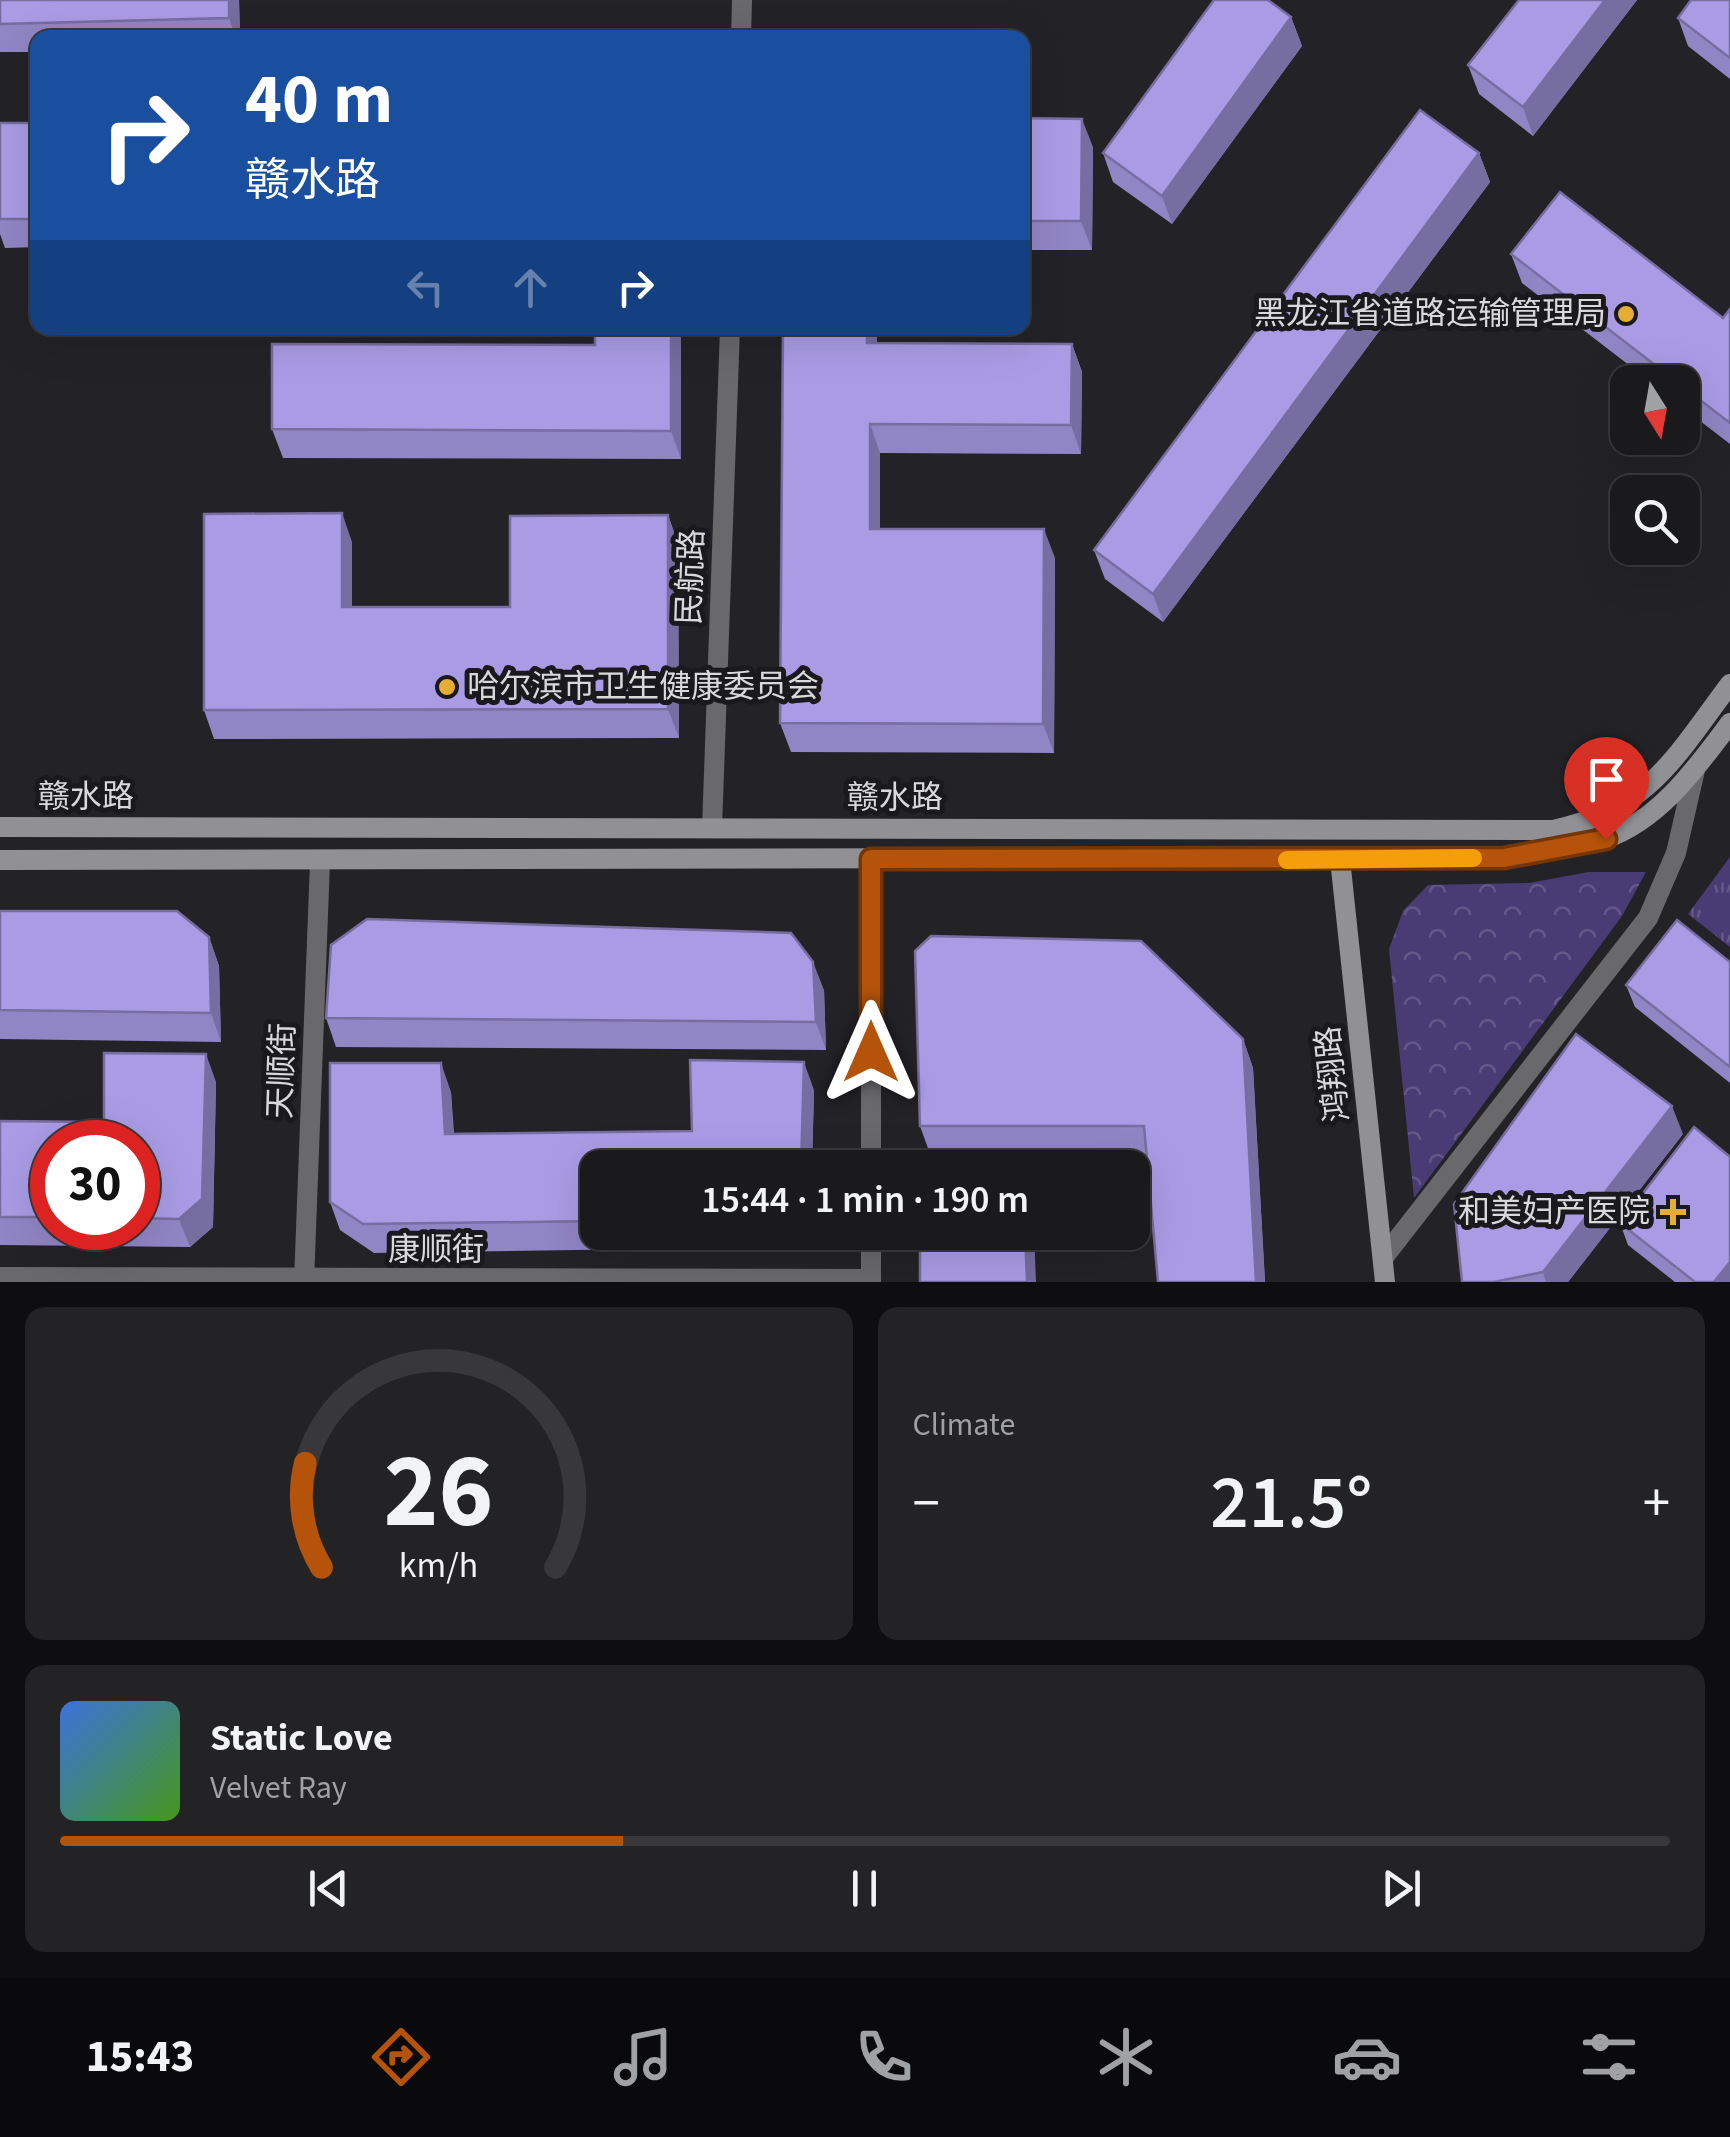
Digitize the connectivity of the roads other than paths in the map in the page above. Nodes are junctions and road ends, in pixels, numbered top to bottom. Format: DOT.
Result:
graph roads {
  1 [pos="742,0"];
  2 [pos="740,30"];
  3 [pos="730,335"];
  4 [pos="1730,684"];
  5 [pos="1730,723"];
  6 [pos="1695,770"];
  7 [pos="0,827"];
  8 [pos="712,828"];
  9 [pos="871,859"];
  10 [pos="1340,859"];
  11 [pos="0,860"];
  12 [pos="320,862"];
  13 [pos="871,1150"];
  14 [pos="871,1250"];
  15 [pos="1383,1258"];
  16 [pos="0,1277"];
  17 [pos="871,1280"];
  18 [pos="304,1281"];
  19 [pos="1386,1282"];
  1 -- 2 [label="street"];
  3 -- 8 [label="street, 民航路"];
  4 -- 8 [label="main road, 赣水路"];
  5 -- 6 [label="main road, 赣水路"];
  6 -- 10 [label="main road, 赣水路"];
  6 -- 15 [label="street, 赣水路"];
  7 -- 8 [label="main road, 赣水路"];
  9 -- 10 [label="main road, 赣水路"];
  9 -- 12 [label="main road, 赣水路"];
  9 -- 13 [label="street"];
  10 -- 15 [label="main road, 鸿翔路"];
  11 -- 12 [label="main road, 赣水路"];
  12 -- 18 [label="street, 天顺街"];
  14 -- 17 [label="street"];
  15 -- 19 [label="main road, 鸿翔路"];
  16 -- 18 [label="street, 康顺街"];
  17 -- 18 [label="street, 康顺街"];
}
